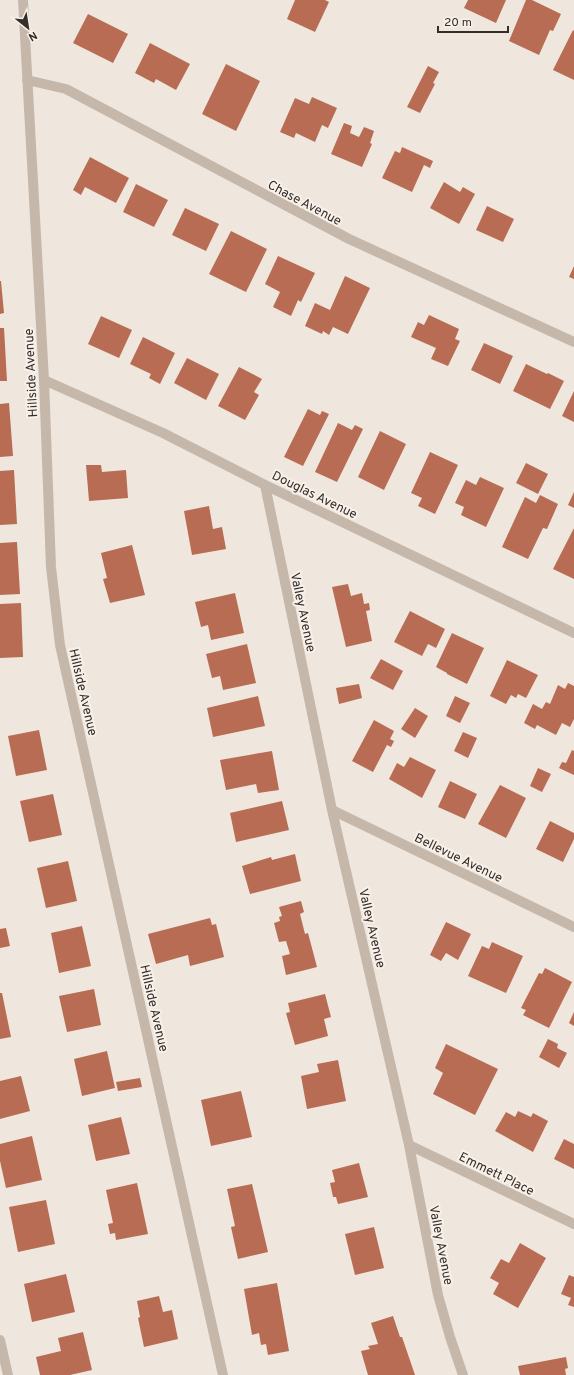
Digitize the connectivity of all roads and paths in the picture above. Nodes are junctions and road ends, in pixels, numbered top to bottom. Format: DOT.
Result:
graph roads {
  1 [pos="23,0"];
  2 [pos="27,80"];
  3 [pos="574,342"];
  4 [pos="44,380"];
  5 [pos="265,485"];
  6 [pos="574,633"];
  7 [pos="332,810"];
  8 [pos="574,926"];
  9 [pos="409,1146"];
  10 [pos="574,1224"];
  11 [pos="0,1340"];
  12 [pos="8,1375"];
  13 [pos="223,1375"];
  14 [pos="463,1375"];
  1 -- 2 [label="street, Hillside Avenue"];
  2 -- 3 [label="street, Chase Avenue"];
  2 -- 4 [label="street, Hillside Avenue"];
  4 -- 5 [label="street, Douglas Avenue"];
  4 -- 13 [label="street, Hillside Avenue"];
  5 -- 6 [label="street, Douglas Avenue"];
  5 -- 7 [label="street, Valley Avenue"];
  7 -- 8 [label="street, Bellevue Avenue"];
  7 -- 9 [label="street, Valley Avenue"];
  9 -- 10 [label="street, Emmett Place"];
  9 -- 14 [label="street, Valley Avenue"];
  11 -- 12 [label="street"];
}
